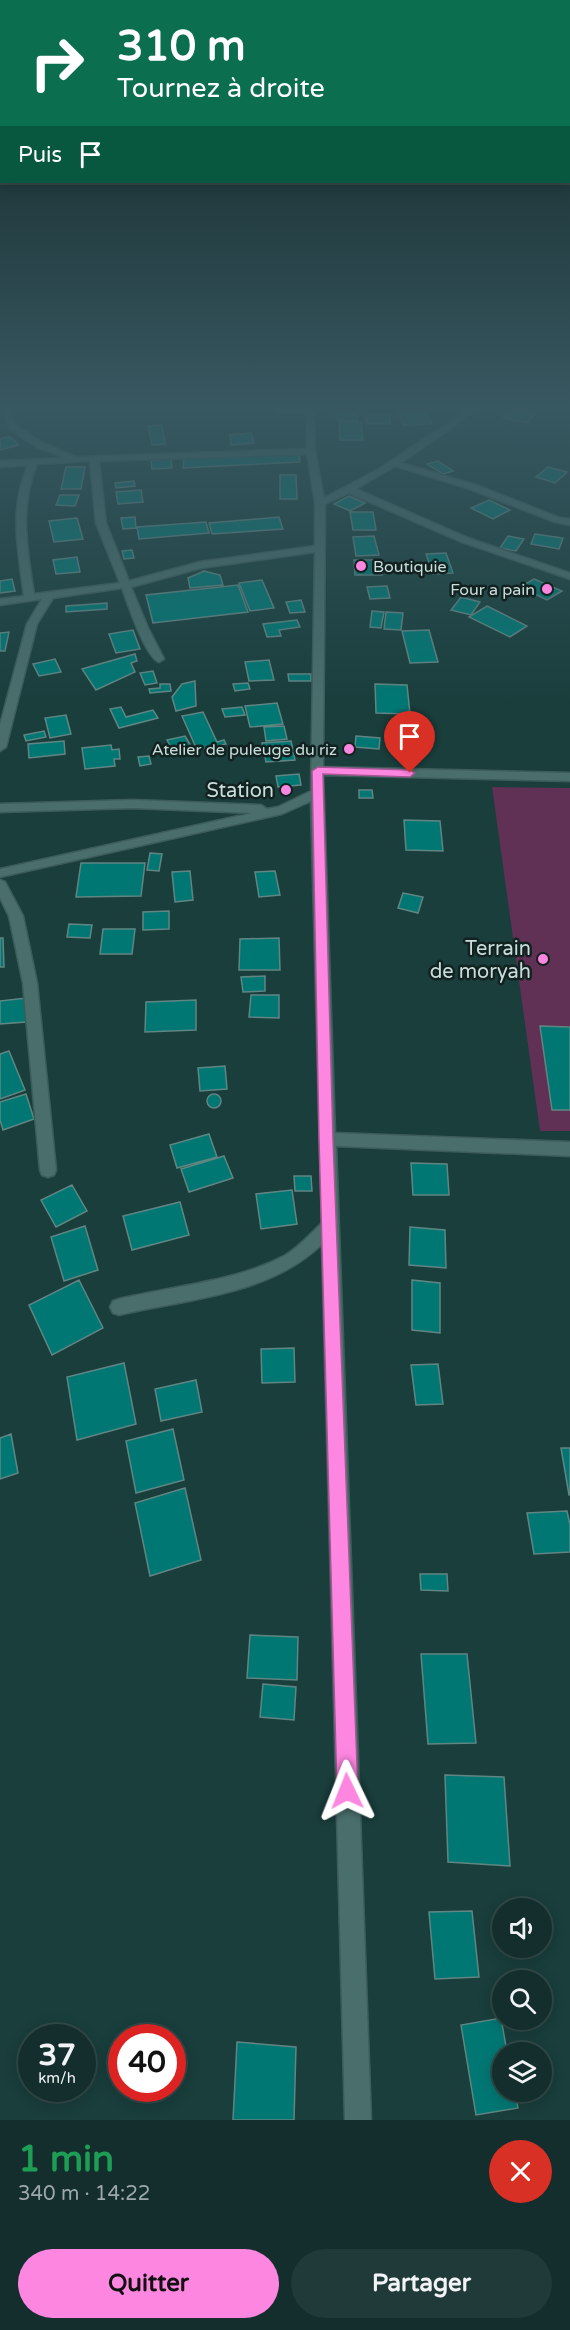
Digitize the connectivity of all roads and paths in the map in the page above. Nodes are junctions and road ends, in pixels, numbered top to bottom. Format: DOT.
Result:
graph roads {
  1 [pos="320,503"];
  2 [pos="22,504"];
  3 [pos="99,504"];
  4 [pos="383,504"];
  5 [pos="517,504"];
  6 [pos="570,522"];
  7 [pos="320,548"];
  8 [pos="570,576"];
  9 [pos="126,585"];
  10 [pos="49,596"];
  11 [pos="30,599"];
  12 [pos="0,602"];
  13 [pos="159,659"];
  14 [pos="0,747"];
  15 [pos="318,771"];
  16 [pos="570,777"];
  17 [pos="317,793"];
  18 [pos="0,808"];
  19 [pos="282,810"];
  20 [pos="0,873"];
  21 [pos="0,885"];
  22 [pos="326,1139"];
  23 [pos="570,1149"];
  24 [pos="48,1170"];
  25 [pos="329,1227"];
  26 [pos="119,1307"];
  27 [pos="358,2120"];
  1 -- 7 [label="street"];
  2 -- 11 [label="street"];
  3 -- 9 [label="street"];
  4 -- 8 [label="street"];
  5 -- 6 [label="street"];
  7 -- 9 [label="street"];
  7 -- 15 [label="street"];
  9 -- 10 [label="street"];
  9 -- 13 [label="street"];
  10 -- 11 [label="street"];
  10 -- 14 [label="street"];
  11 -- 12 [label="street"];
  15 -- 16 [label="street"];
  15 -- 17 [label="street"];
  17 -- 19 [label="street"];
  17 -- 22 [label="street"];
  18 -- 19 [label="street"];
  19 -- 20 [label="street"];
  21 -- 24 [label="street"];
  22 -- 23 [label="street"];
  22 -- 25 [label="street"];
  25 -- 26 [label="street"];
  25 -- 27 [label="street"];
}
